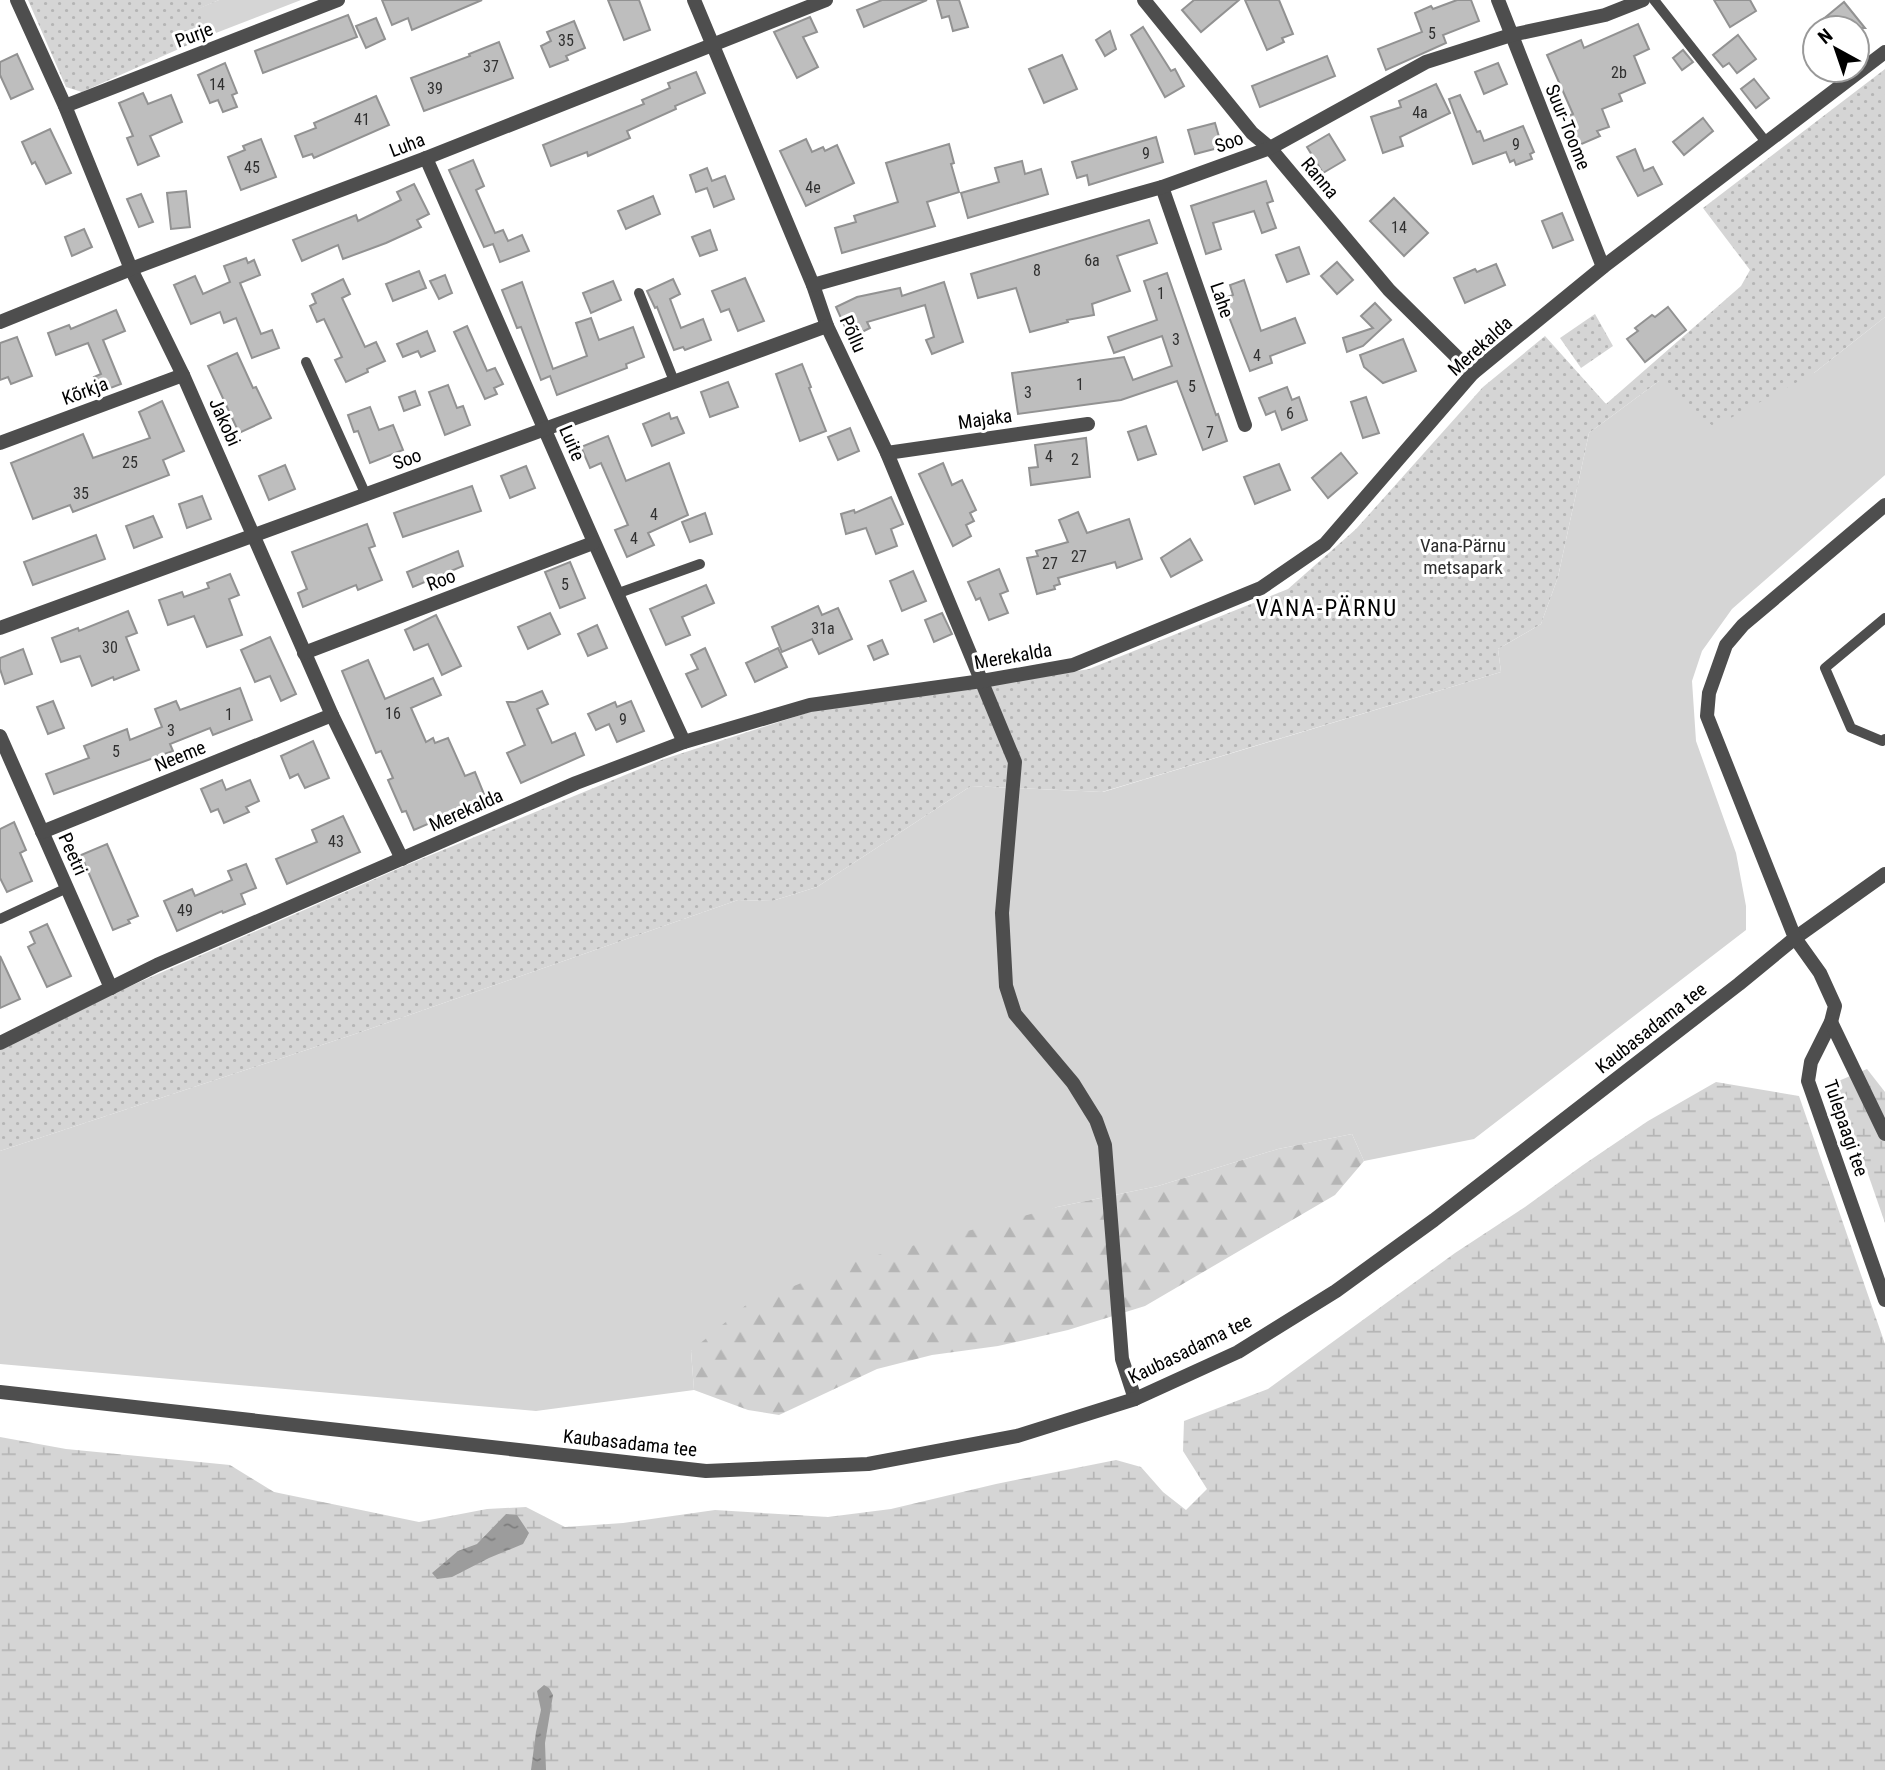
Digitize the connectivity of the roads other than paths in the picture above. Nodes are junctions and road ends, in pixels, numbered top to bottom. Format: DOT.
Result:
graph roads {
  1 [pos="17,0"];
  2 [pos="338,0"];
  3 [pos="694,0"];
  4 [pos="827,0"];
  5 [pos="1144,0"];
  6 [pos="1498,0"];
  7 [pos="1643,0"];
  8 [pos="1654,0"];
  9 [pos="1511,34"];
  10 [pos="713,45"];
  11 [pos="1885,52"];
  12 [pos="65,106"];
  13 [pos="1766,142"];
  14 [pos="1270,148"];
  15 [pos="426,158"];
  16 [pos="1162,187"];
  17 [pos="1603,267"];
  18 [pos="131,269"];
  19 [pos="813,285"];
  20 [pos="639,293"];
  21 [pos="0,322"];
  22 [pos="827,326"];
  23 [pos="306,362"];
  24 [pos="1473,373"];
  25 [pos="183,375"];
  26 [pos="674,382"];
  27 [pos="1088,424"];
  28 [pos="1245,425"];
  29 [pos="545,428"];
  30 [pos="0,443"];
  31 [pos="887,453"];
  32 [pos="366,495"];
  33 [pos="1885,505"];
  34 [pos="253,534"];
  35 [pos="593,543"];
  36 [pos="700,564"];
  37 [pos="616,594"];
  38 [pos="1885,618"];
  39 [pos="0,628"];
  40 [pos="304,653"];
  41 [pos="982,681"];
  42 [pos="332,715"];
  43 [pos="0,736"];
  44 [pos="1885,739"];
  45 [pos="684,742"];
  46 [pos="42,832"];
  47 [pos="401,859"];
  48 [pos="1885,873"];
  49 [pos="67,888"];
  50 [pos="0,919"];
  51 [pos="1795,937"];
  52 [pos="111,988"];
  53 [pos="1831,1022"];
  54 [pos="0,1043"];
  55 [pos="1885,1134"];
  56 [pos="1885,1300"];
  57 [pos="0,1392"];
  58 [pos="1135,1399"];
  1 -- 12 [label="street, Jakobi"];
  2 -- 12 [label="street, Purje"];
  3 -- 10 [label="street, Põllu"];
  4 -- 10 [label="street, Luha"];
  5 -- 14 [label="street, Ranna"];
  6 -- 9 [label="street, Suur-Toome"];
  7 -- 9 [label="street, Soo"];
  8 -- 13 [label="lane"];
  9 -- 14 [label="street, Soo"];
  9 -- 17 [label="street, Suur-Toome"];
  10 -- 15 [label="street, Luha"];
  10 -- 19 [label="street, Põllu"];
  11 -- 13 [label="street, Merekalda"];
  12 -- 18 [label="street, Jakobi"];
  13 -- 17 [label="street, Merekalda"];
  14 -- 16 [label="street, Soo"];
  14 -- 24 [label="street, Ranna"];
  15 -- 18 [label="street, Luha"];
  15 -- 29 [label="street, Luite"];
  16 -- 19 [label="street, Soo"];
  16 -- 28 [label="street, Lahe"];
  17 -- 24 [label="street, Merekalda"];
  18 -- 21 [label="street, Luha"];
  18 -- 25 [label="street, Jakobi"];
  19 -- 22 [label="street, Põllu"];
  20 -- 26 [label="lane"];
  22 -- 26 [label="street, Soo"];
  22 -- 31 [label="street, Põllu"];
  23 -- 32 [label="lane"];
  24 -- 41 [label="street, Merekalda"];
  25 -- 30 [label="street, Kõrkja"];
  25 -- 34 [label="street, Jakobi"];
  26 -- 29 [label="street, Soo"];
  27 -- 31 [label="street, Majaka"];
  29 -- 32 [label="street, Soo"];
  29 -- 35 [label="street, Luite"];
  31 -- 41 [label="street, Põllu"];
  32 -- 34 [label="street, Soo"];
  33 -- 51 [label="street"];
  34 -- 39 [label="street, Soo"];
  34 -- 40 [label="street, Jakobi"];
  35 -- 37 [label="street, Luite"];
  35 -- 40 [label="street, Roo"];
  36 -- 37 [label="lane"];
  37 -- 45 [label="street, Luite"];
  38 -- 44 [label="lane"];
  40 -- 42 [label="street, Jakobi"];
  41 -- 45 [label="street, Merekalda"];
  41 -- 58 [label="street, Põllu"];
  42 -- 46 [label="street, Neeme"];
  42 -- 47 [label="street, Jakobi"];
  43 -- 46 [label="street, Peetri"];
  45 -- 47 [label="street, Merekalda"];
  46 -- 49 [label="street, Peetri"];
  47 -- 52 [label="street, Merekalda"];
  48 -- 51 [label="street, Kaubasadama tee"];
  49 -- 50 [label="lane"];
  49 -- 52 [label="street, Peetri"];
  51 -- 53 [label="street"];
  51 -- 58 [label="street, Kaubasadama tee"];
  52 -- 54 [label="street, Merekalda"];
  53 -- 55 [label="street"];
  53 -- 56 [label="street, Tulepaagi tee"];
  57 -- 58 [label="street, Kaubasadama tee"];
}
